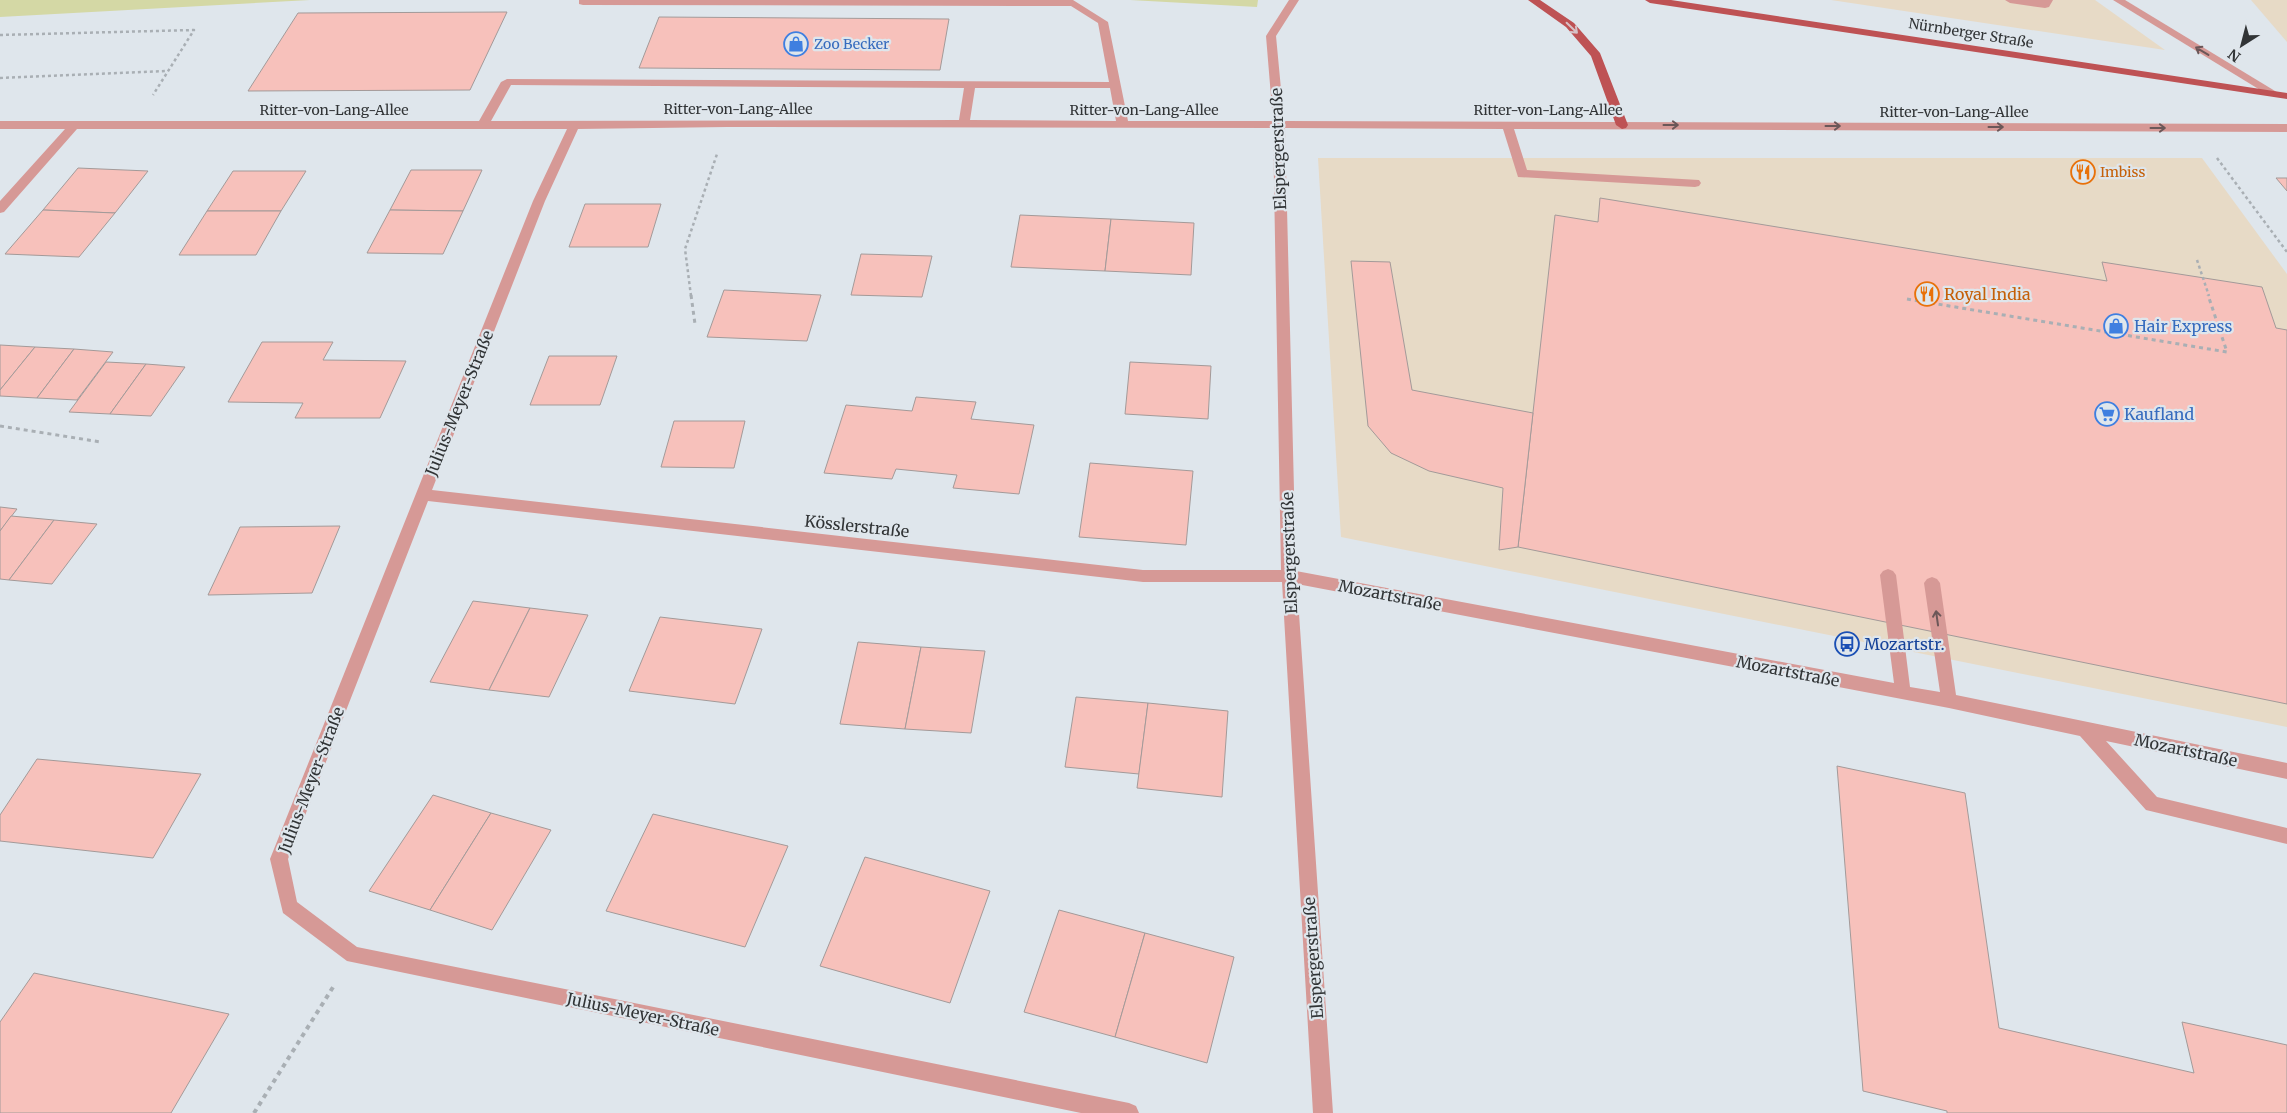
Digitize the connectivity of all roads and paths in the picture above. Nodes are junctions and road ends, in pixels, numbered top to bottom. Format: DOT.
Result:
graph roads {
  1 [pos="1294,0"];
  2 [pos="1533,0"];
  3 [pos="1650,0"];
  4 [pos="2010,0"];
  5 [pos="2048,0"];
  6 [pos="2118,0"];
  7 [pos="583,2"];
  8 [pos="0,35"];
  9 [pos="0,78"];
  10 [pos="970,84"];
  11 [pos="1115,85"];
  12 [pos="2274,94"];
  13 [pos="2287,96"];
  14 [pos="728,123"];
  15 [pos="964,124"];
  16 [pos="0,125"];
  17 [pos="74,125"];
  18 [pos="483,125"];
  19 [pos="574,125"];
  20 [pos="1123,125"];
  21 [pos="1507,125"];
  22 [pos="1622,125"];
  23 [pos="1279,126"];
  24 [pos="2196,127"];
  25 [pos="2287,128"];
  26 [pos="1695,183"];
  27 [pos="0,210"];
  28 [pos="2287,252"];
  29 [pos="2196,260"];
  30 [pos="1907,299"];
  31 [pos="696,324"];
  32 [pos="0,426"];
  33 [pos="102,442"];
  34 [pos="423,495"];
  35 [pos="1888,575"];
  36 [pos="1289,576"];
  37 [pos="1932,583"];
  38 [pos="1903,693"];
  39 [pos="1949,701"];
  40 [pos="2085,729"];
  41 [pos="2287,771"];
  42 [pos="2287,836"];
  43 [pos="353,955"];
  44 [pos="254,1113"];
  45 [pos="1129,1113"];
  46 [pos="1323,1113"];
  1 -- 23 [label="street, Elspergerstraße"];
  2 -- 22 [label="main road, one-way"];
  3 -- 12 [label="main road, Nürnberger Straße"];
  4 -- 5 [label="street"];
  12 -- 6 [label="street, one-way"];
  7 -- 11 [label="street"];
  8 -- 9 [label="path"];
  10 -- 11 [label="street"];
  10 -- 15 [label="street"];
  10 -- 18 [label="street"];
  11 -- 20 [label="street"];
  12 -- 13 [label="main road, Nürnberger Straße"];
  14 -- 15 [label="street, Ritter-von-Lang-Allee"];
  14 -- 19 [label="street, Ritter-von-Lang-Allee"];
  14 -- 31 [label="path"];
  15 -- 20 [label="street, Ritter-von-Lang-Allee"];
  16 -- 17 [label="street, Ritter-von-Lang-Allee"];
  17 -- 18 [label="street, Ritter-von-Lang-Allee"];
  17 -- 27 [label="street"];
  18 -- 19 [label="street, Ritter-von-Lang-Allee"];
  19 -- 34 [label="street, Julius-Meyer-Straße"];
  20 -- 23 [label="street, Ritter-von-Lang-Allee"];
  21 -- 22 [label="street, Ritter-von-Lang-Allee"];
  21 -- 23 [label="street, Ritter-von-Lang-Allee"];
  21 -- 26 [label="street"];
  22 -- 24 [label="street, Ritter-von-Lang-Allee, one-way"];
  23 -- 36 [label="street, Elspergerstraße"];
  24 -- 25 [label="street, Ritter-von-Lang-Allee"];
  24 -- 28 [label="path"];
  29 -- 30 [label="path"];
  32 -- 33 [label="path"];
  34 -- 36 [label="street, Kösslerstraße"];
  34 -- 43 [label="street, Julius-Meyer-Straße"];
  35 -- 38 [label="street"];
  36 -- 38 [label="street, Mozartstraße"];
  36 -- 46 [label="street, Elspergerstraße"];
  39 -- 37 [label="street, one-way"];
  38 -- 39 [label="street, Mozartstraße"];
  39 -- 40 [label="street, Mozartstraße"];
  40 -- 41 [label="street, Mozartstraße"];
  40 -- 42 [label="street"];
  43 -- 44 [label="path"];
  43 -- 45 [label="street, Julius-Meyer-Straße"];
}
